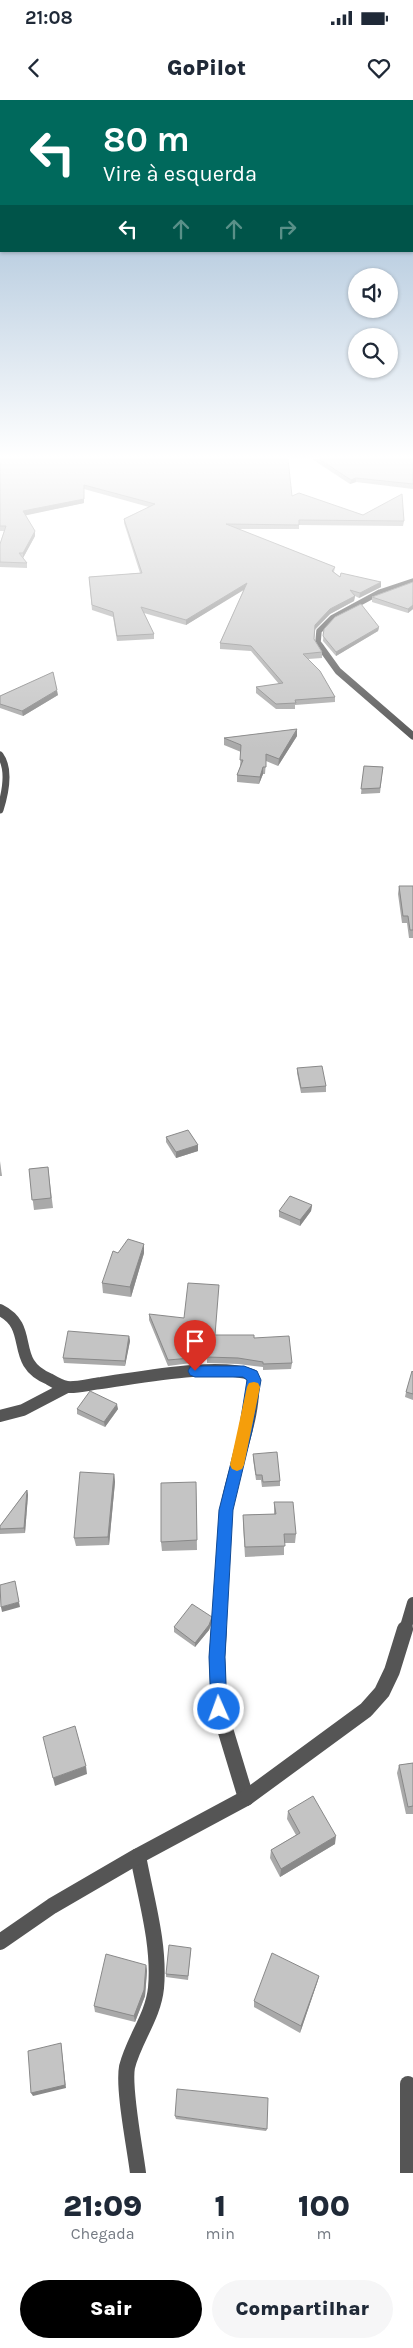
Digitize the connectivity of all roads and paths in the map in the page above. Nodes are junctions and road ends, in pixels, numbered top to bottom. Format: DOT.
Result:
graph roads {
  1 [pos="413,581"];
  2 [pos="410,728"];
  3 [pos="413,736"];
  4 [pos="0,755"];
  5 [pos="0,810"];
  6 [pos="0,1310"];
  7 [pos="68,1387"];
  8 [pos="0,1416"];
  9 [pos="413,1603"];
  10 [pos="246,1798"];
  11 [pos="138,1856"];
  12 [pos="0,1942"];
  13 [pos="408,2084"];
  14 [pos="138,2173"];
  15 [pos="408,2173"];
  1 -- 2 [label="street"];
  2 -- 3 [label="street"];
  4 -- 5 [label="street"];
  6 -- 7 [label="street"];
  7 -- 8 [label="street"];
  7 -- 10 [label="street"];
  9 -- 10 [label="street"];
  10 -- 11 [label="street"];
  11 -- 12 [label="street"];
  11 -- 14 [label="street"];
  13 -- 15 [label="street"];
}
